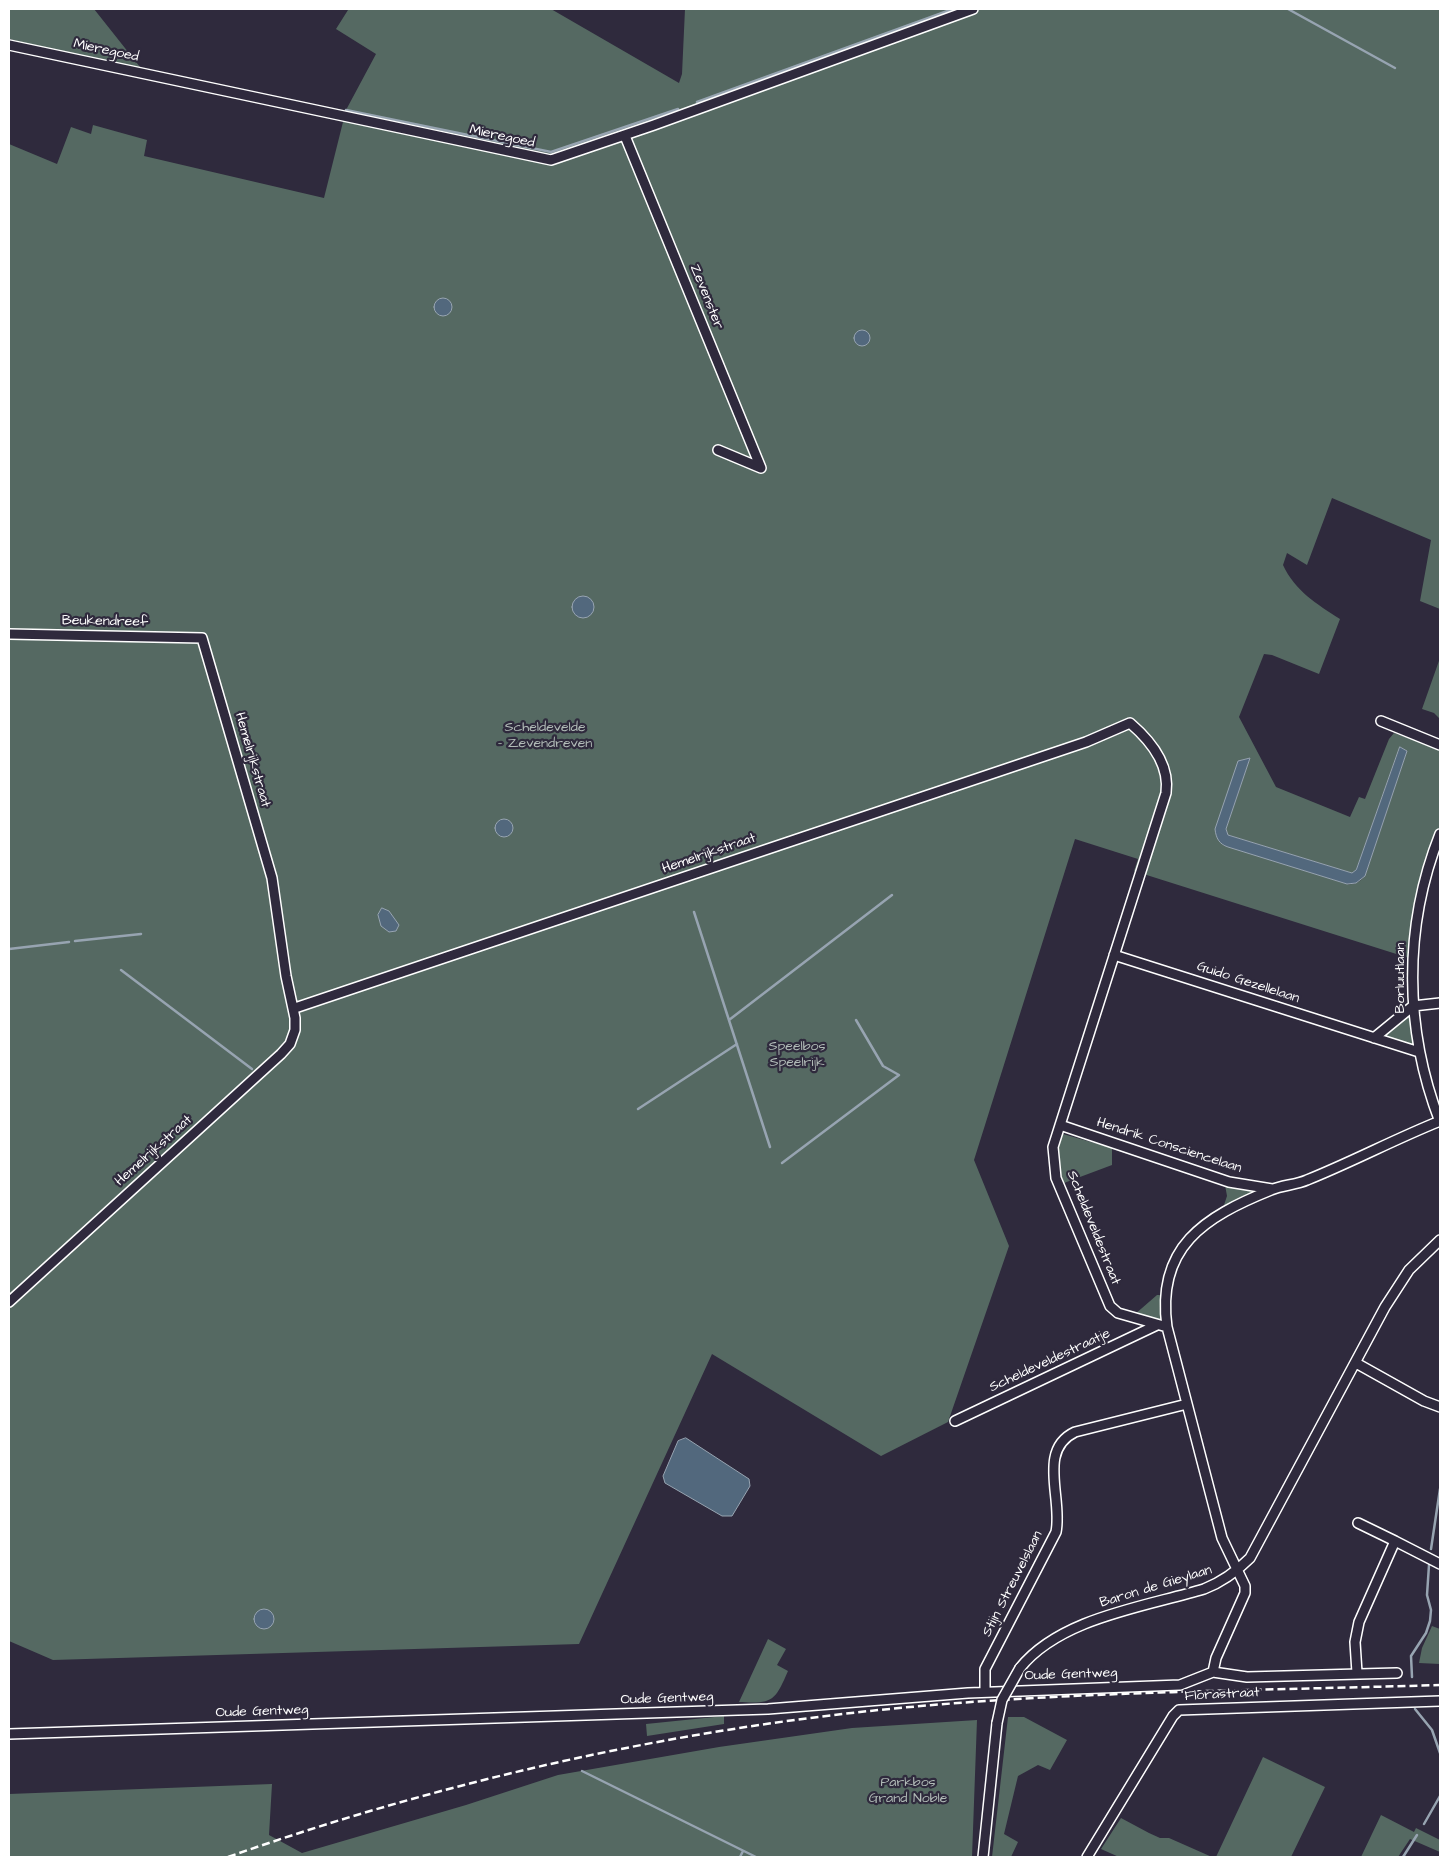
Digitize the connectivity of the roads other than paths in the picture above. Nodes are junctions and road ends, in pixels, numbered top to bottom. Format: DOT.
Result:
graph roads {
  1 [pos="973,9"];
  2 [pos="9,45"];
  3 [pos="625,136"];
  4 [pos="718,450"];
  5 [pos="9,634"];
  6 [pos="202,638"];
  7 [pos="1381,721"];
  8 [pos="1130,723"];
  9 [pos="1440,745"];
  10 [pos="1440,834"];
  11 [pos="1114,955"];
  12 [pos="1440,1003"];
  13 [pos="1413,1006"];
  14 [pos="295,1008"];
  15 [pos="1374,1038"];
  16 [pos="1419,1052"];
  17 [pos="1440,1122"];
  18 [pos="1060,1125"];
  19 [pos="1272,1189"];
  20 [pos="1440,1240"];
  21 [pos="9,1302"];
  22 [pos="1157,1325"];
  23 [pos="1167,1327"];
  24 [pos="1356,1363"];
  25 [pos="1187,1404"];
  26 [pos="1440,1407"];
  27 [pos="955,1421"];
  28 [pos="1358,1523"];
  29 [pos="1394,1541"];
  30 [pos="1440,1564"];
  31 [pos="1238,1571"];
  32 [pos="1214,1672"];
  33 [pos="1357,1673"];
  34 [pos="1397,1673"];
  35 [pos="985,1692"];
  36 [pos="1440,1702"];
  37 [pos="9,1734"];
  38 [pos="983,1857"];
  39 [pos="1087,1857"];
  1 -- 3 [label="street, Mieregoed"];
  2 -- 3 [label="street, Mieregoed"];
  3 -- 4 [label="street, Zevenster"];
  5 -- 6 [label="street, Beukendreef"];
  6 -- 14 [label="street, Hemelrijkstraat"];
  7 -- 9 [label="street"];
  8 -- 11 [label="street, Scheldeveldestraat"];
  8 -- 14 [label="street, Hemelrijkstraat"];
  10 -- 13 [label="street, Borluutlaan"];
  11 -- 15 [label="street, Guido Gezellelaan"];
  11 -- 18 [label="street, Scheldeveldestraat"];
  12 -- 13 [label="street"];
  13 -- 15 [label="street"];
  13 -- 16 [label="street, Borluutlaan"];
  14 -- 21 [label="street, Hemelrijkstraat"];
  15 -- 16 [label="street, Guido Gezellelaan"];
  16 -- 17 [label="street, Borluutlaan"];
  17 -- 19 [label="street, Hendrik Consciencelaan"];
  18 -- 19 [label="street, Hendrik Consciencelaan"];
  18 -- 22 [label="street, Scheldeveldestraat"];
  19 -- 23 [label="street, Hendrik Consciencelaan"];
  20 -- 24 [label="street, Baron de Gieylaan"];
  22 -- 23 [label="street, Scheldeveldestraat"];
  22 -- 27 [label="street, Scheldeveldestraatje"];
  23 -- 25 [label="street"];
  24 -- 26 [label="street"];
  24 -- 31 [label="street, Baron de Gieylaan"];
  25 -- 31 [label="street"];
  25 -- 35 [label="street, Stijn Streuvelslaan"];
  28 -- 29 [label="street"];
  29 -- 30 [label="street"];
  29 -- 33 [label="street"];
  31 -- 32 [label="street"];
  31 -- 38 [label="street, Baron de Gieylaan, bridge"];
  32 -- 33 [label="street"];
  32 -- 35 [label="street, Oude Gentweg"];
  33 -- 34 [label="street"];
  35 -- 37 [label="street, Oude Gentweg"];
  36 -- 39 [label="street, Florastraat"];
}
